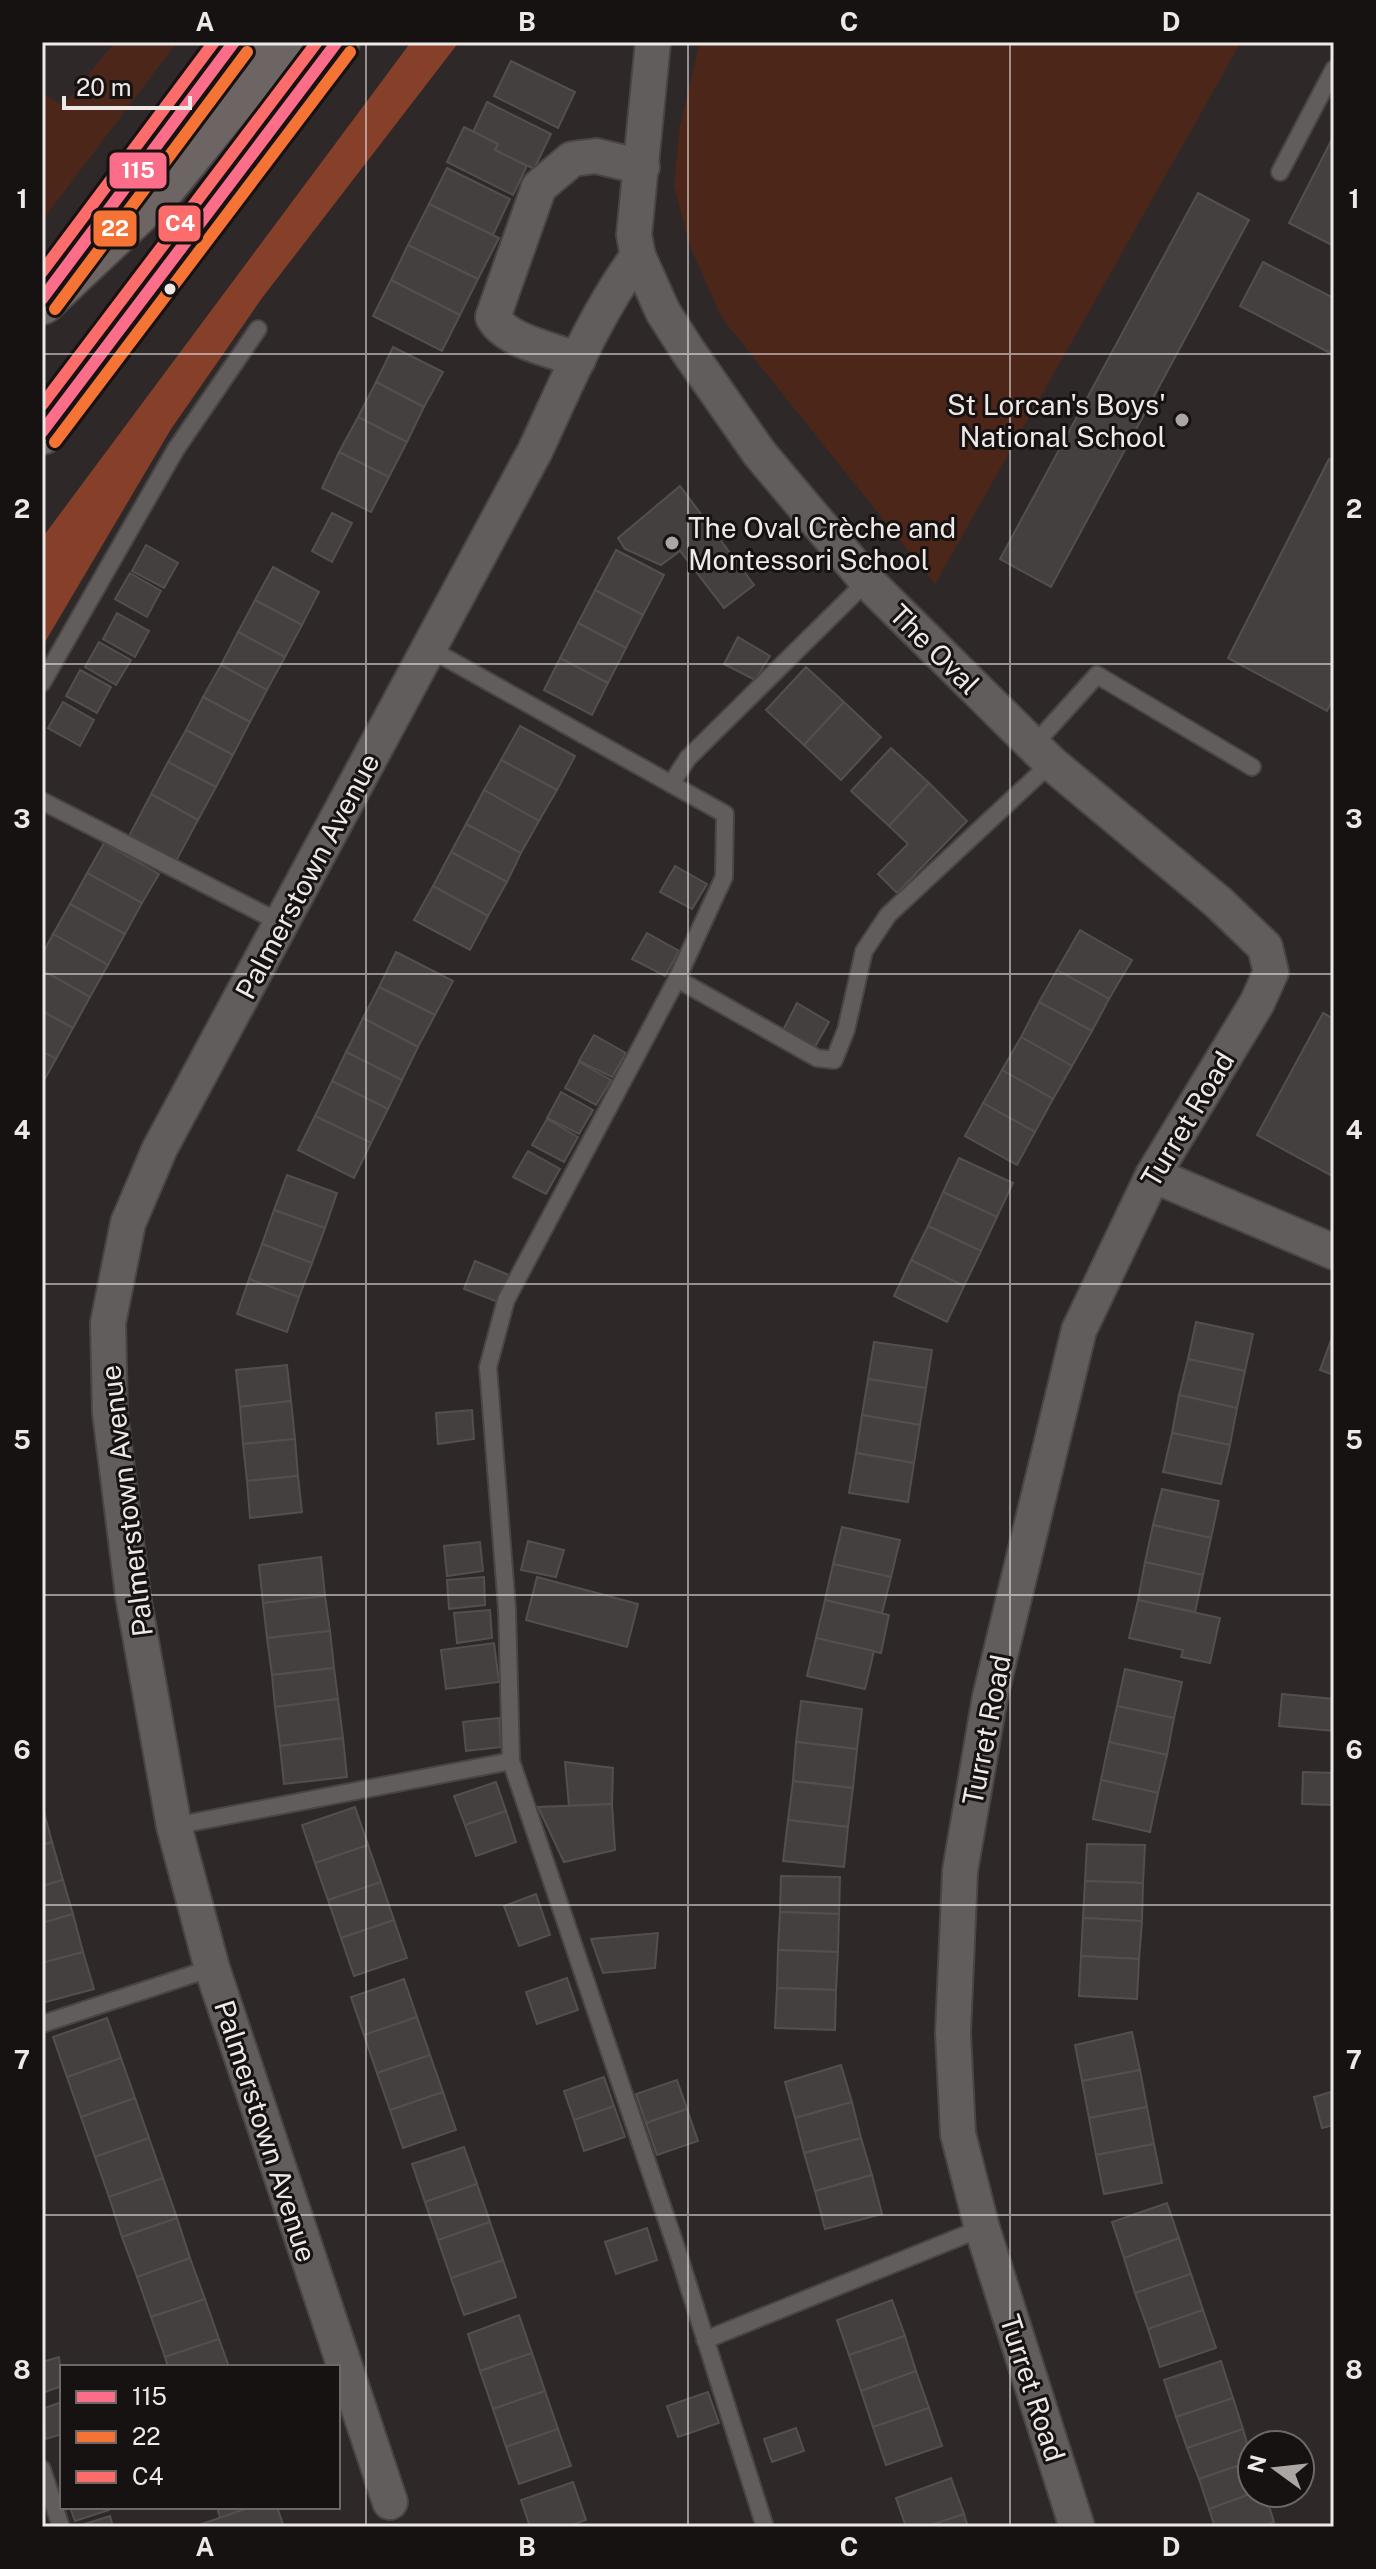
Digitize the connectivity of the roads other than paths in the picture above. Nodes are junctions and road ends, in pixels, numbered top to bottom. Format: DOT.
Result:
graph roads {
  1 [pos="234,42"];
  2 [pos="281,42"];
  3 [pos="337,42"];
  4 [pos="653,42"];
  5 [pos="1334,69"];
  6 [pos="642,167"];
  7 [pos="1280,172"];
  8 [pos="638,256"];
  9 [pos="42,300"];
  10 [pos="258,329"];
  11 [pos="578,360"];
  12 [pos="42,432"];
  13 [pos="867,581"];
  14 [pos="430,649"];
  15 [pos="42,683"];
  16 [pos="1042,755"];
  17 [pos="1252,767"];
  18 [pos="671,784"];
  19 [pos="42,801"];
  20 [pos="281,923"];
  21 [pos="1271,972"];
  22 [pos="677,979"];
  23 [pos="1153,1175"];
  24 [pos="1334,1252"];
  25 [pos="511,1761"];
  26 [pos="174,1826"];
  27 [pos="212,1968"];
  28 [pos="42,2024"];
  29 [pos="982,2228"];
  30 [pos="705,2340"];
  31 [pos="42,2469"];
  32 [pos="390,2502"];
  33 [pos="61,2527"];
  34 [pos="765,2527"];
  35 [pos="1077,2527"];
  1 -- 9 [label="main road"];
  2 -- 9 [label="main road"];
  3 -- 12 [label="main road"];
  4 -- 6 [label="street, The Oval"];
  5 -- 7 [label="lane"];
  6 -- 8 [label="street, The Oval"];
  6 -- 11 [label="street"];
  8 -- 11 [label="street, Palmerstown Avenue"];
  8 -- 13 [label="street, The Oval"];
  10 -- 15 [label="lane"];
  11 -- 14 [label="street, Palmerstown Avenue"];
  13 -- 16 [label="street, The Oval"];
  13 -- 18 [label="lane"];
  14 -- 18 [label="lane"];
  14 -- 20 [label="street, Palmerstown Avenue"];
  16 -- 17 [label="lane"];
  16 -- 21 [label="street, The Oval"];
  16 -- 22 [label="lane"];
  18 -- 22 [label="lane"];
  19 -- 20 [label="lane"];
  20 -- 26 [label="street, Palmerstown Avenue"];
  21 -- 23 [label="street, Turret Road"];
  22 -- 25 [label="lane"];
  23 -- 24 [label="street"];
  23 -- 29 [label="street, Turret Road"];
  25 -- 26 [label="lane"];
  25 -- 30 [label="lane"];
  26 -- 27 [label="street, Palmerstown Avenue"];
  27 -- 28 [label="lane"];
  27 -- 32 [label="street, Palmerstown Avenue"];
  29 -- 30 [label="lane"];
  29 -- 35 [label="street, Turret Road"];
  30 -- 34 [label="lane"];
  31 -- 33 [label="lane"];
}
